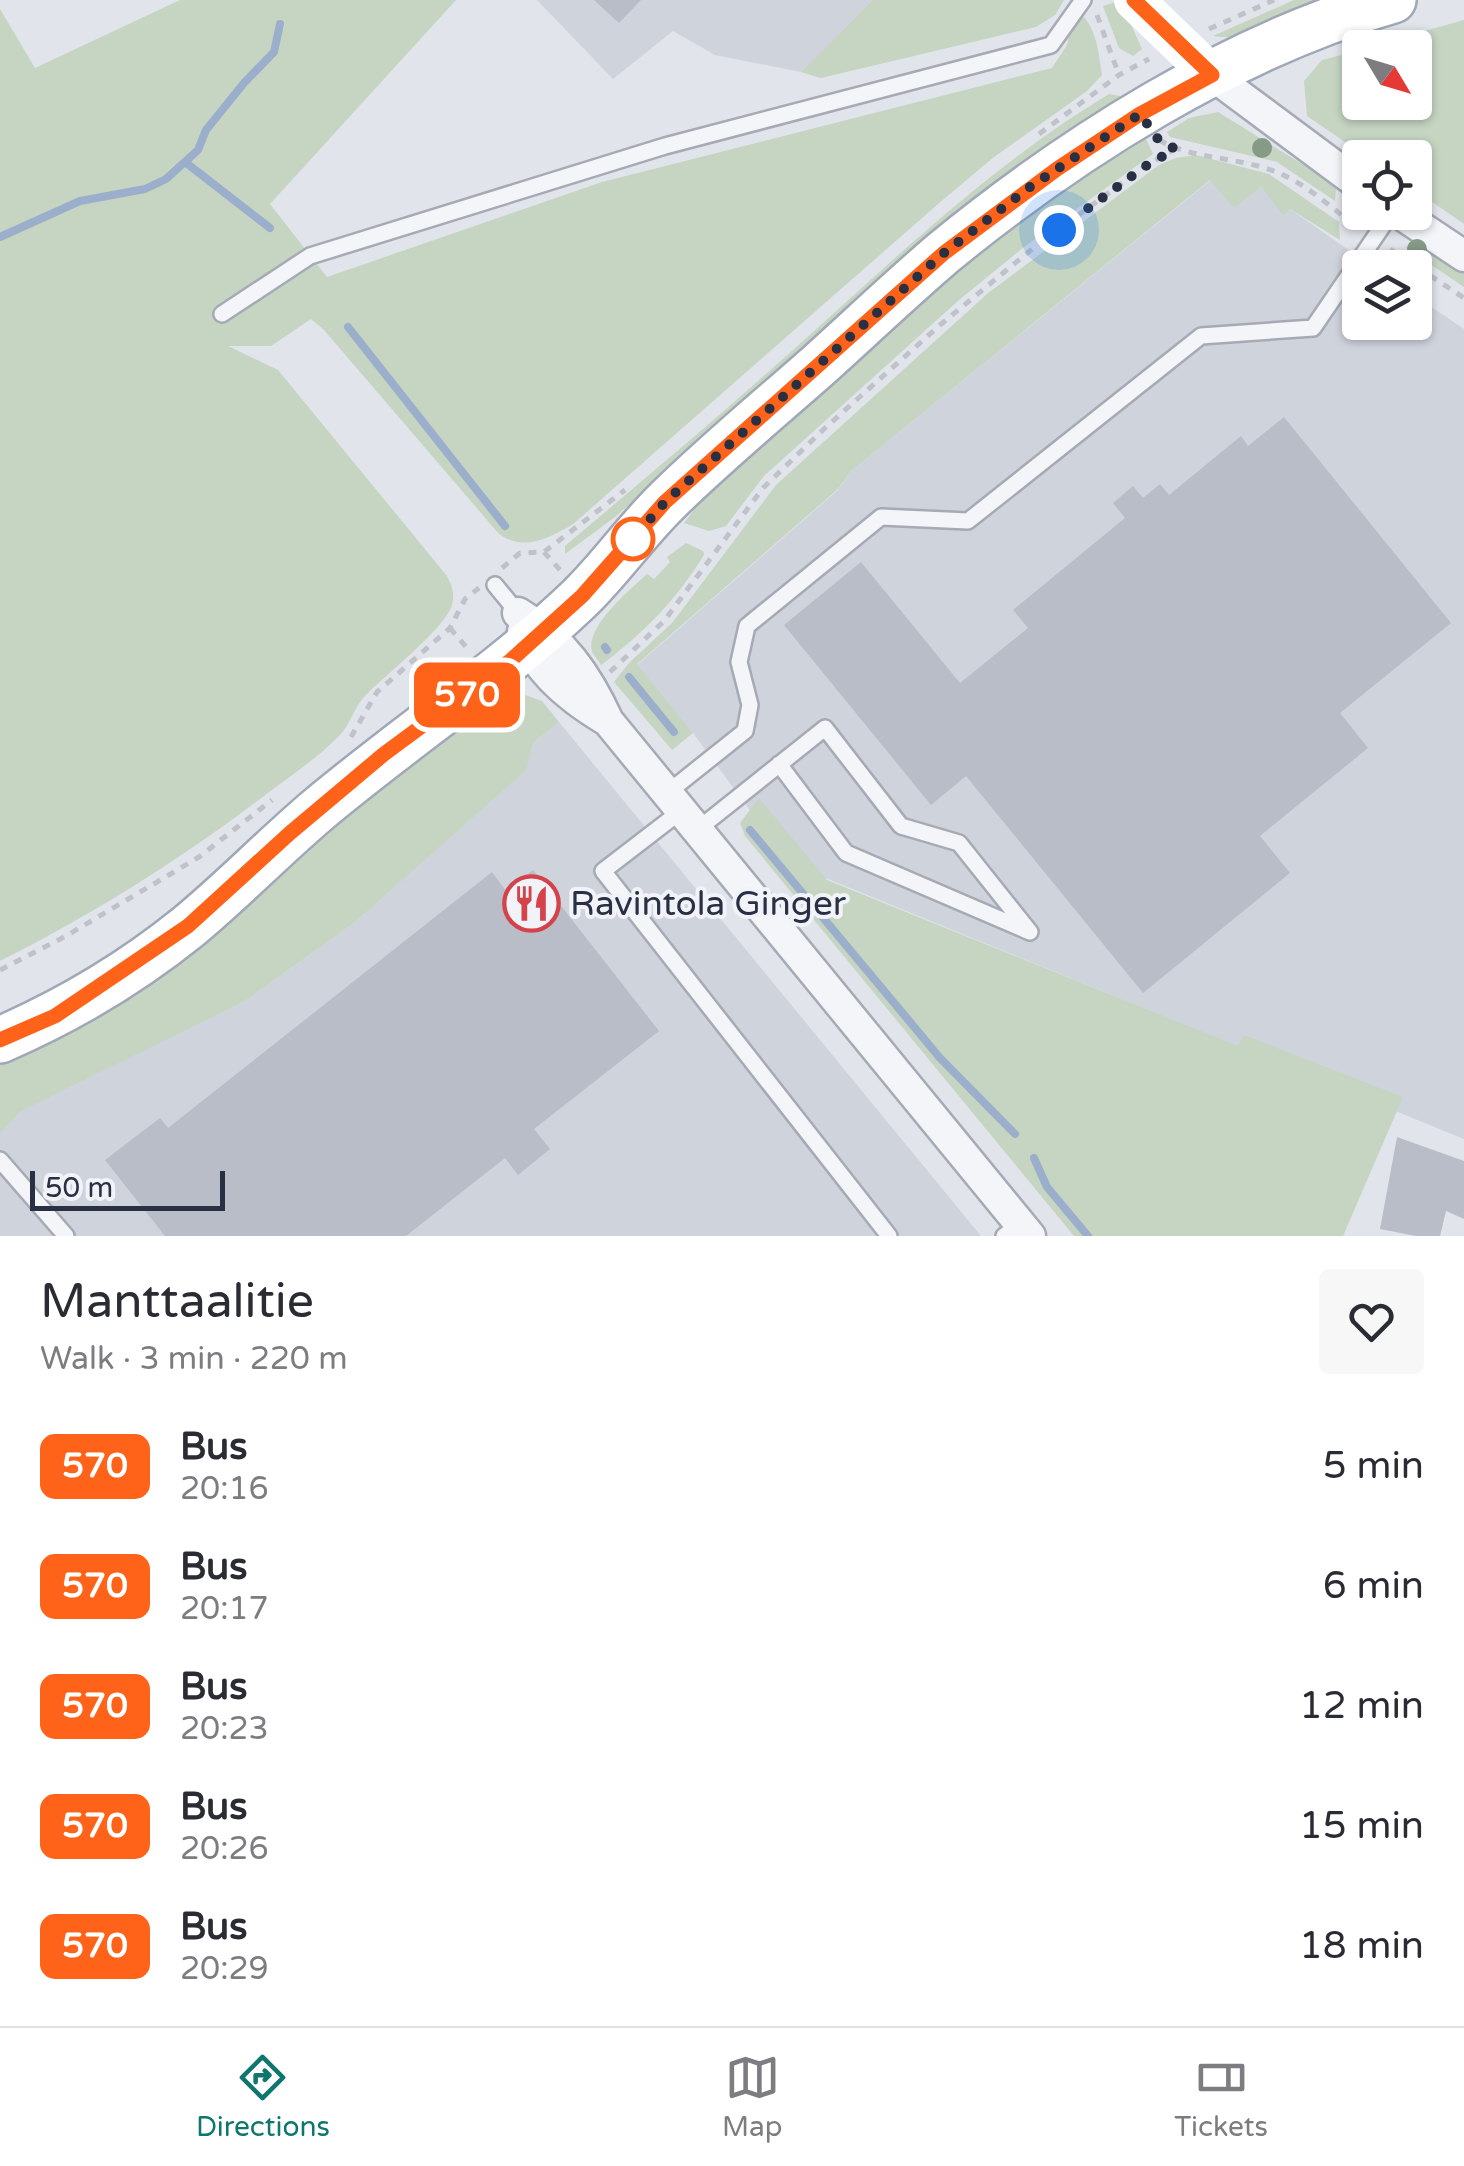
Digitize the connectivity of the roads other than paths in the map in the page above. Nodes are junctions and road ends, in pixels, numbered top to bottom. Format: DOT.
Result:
graph roads {
  1 [pos="1085,0"];
  2 [pos="1134,0"];
  3 [pos="1394,0"];
  4 [pos="1212,75"];
  5 [pos="1342,171"];
  6 [pos="1380,230"];
  7 [pos="1423,230"];
  8 [pos="1464,256"];
  9 [pos="222,314"];
  10 [pos="522,618"];
  11 [pos="779,764"];
  12 [pos="681,812"];
  13 [pos="283,815"];
  14 [pos="0,1006"];
  15 [pos="0,1040"];
  16 [pos="0,1160"];
  17 [pos="1018,1232"];
  18 [pos="66,1236"];
  19 [pos="889,1236"];
  1 -- 9 [label="lane"];
  2 -- 4 [label="street"];
  3 -- 4 [label="main road"];
  4 -- 5 [label="street"];
  4 -- 10 [label="main road"];
  6 -- 12 [label="lane"];
  7 -- 8 [label="street"];
  10 -- 12 [label="street"];
  10 -- 13 [label="main road"];
  11 -- 11 [label="lane"];
  11 -- 12 [label="lane"];
  12 -- 17 [label="street"];
  12 -- 19 [label="lane"];
  13 -- 14 [label="main road"];
  13 -- 15 [label="main road"];
  16 -- 18 [label="lane"];
}
